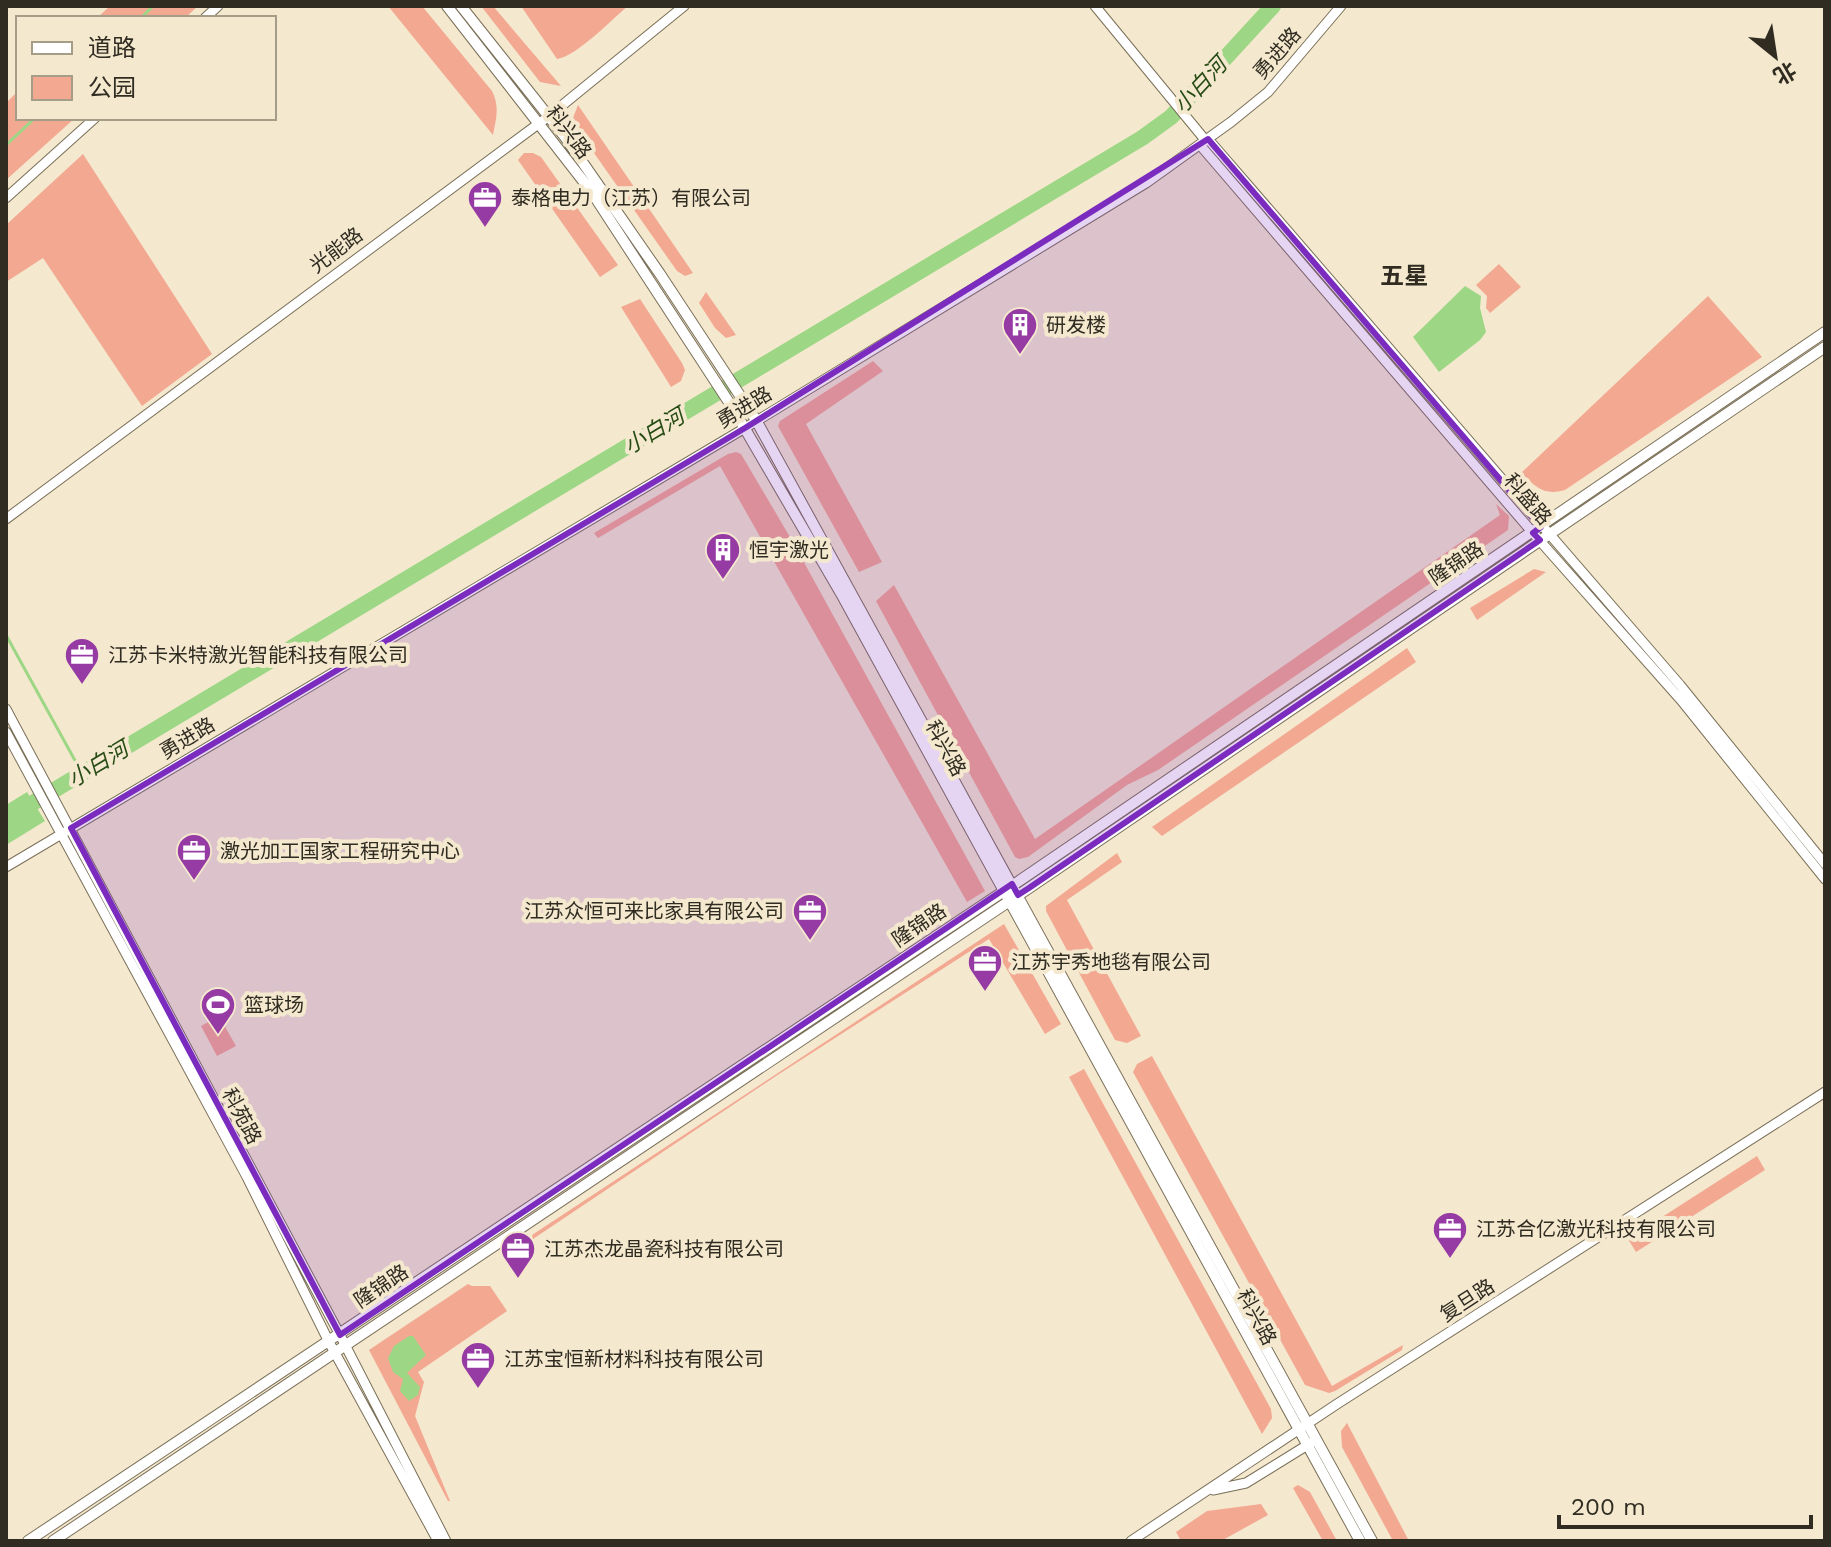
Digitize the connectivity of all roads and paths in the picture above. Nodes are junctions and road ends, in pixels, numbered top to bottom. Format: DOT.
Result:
graph roads {
  1 [pos="447,6"];
  2 [pos="461,6"];
  3 [pos="684,6"];
  4 [pos="1095,6"];
  5 [pos="1341,6"];
  6 [pos="544,119"];
  7 [pos="93,120"];
  8 [pos="1205,141"];
  9 [pos="6,198"];
  10 [pos="1825,332"];
  11 [pos="1825,347"];
  12 [pos="756,420"];
  13 [pos="745,428"];
  14 [pos="6,519"];
  15 [pos="1540,534"];
  16 [pos="6,709"];
  17 [pos="6,732"];
  18 [pos="71,828"];
  19 [pos="60,835"];
  20 [pos="1825,864"];
  21 [pos="6,867"];
  22 [pos="1825,879"];
  23 [pos="1008,887"];
  24 [pos="1014,898"];
  25 [pos="1825,1092"];
  26 [pos="340,1335"];
  27 [pos="329,1342"];
  28 [pos="345,1346"];
  29 [pos="335,1353"];
  30 [pos="1308,1423"];
  31 [pos="1297,1430"];
  32 [pos="1317,1439"];
  33 [pos="1306,1446"];
  34 [pos="1206,1492"];
  35 [pos="28,1541"];
  36 [pos="53,1541"];
  37 [pos="438,1541"];
  38 [pos="446,1541"];
  39 [pos="1131,1541"];
  40 [pos="1360,1541"];
  41 [pos="1372,1541"];
  1 -- 6 [label="main road, 科兴路"];
  2 -- 6 [label="main road, 科兴路"];
  3 -- 6 [label="street, 光能路"];
  4 -- 8 [label="street, 科盛路"];
  5 -- 8 [label="street, 勇进路"];
  6 -- 12 [label="main road, 科兴路"];
  6 -- 13 [label="main road, 科兴路"];
  6 -- 14 [label="street, 光能路"];
  7 -- 9 [label="street"];
  8 -- 12 [label="street, 勇进路"];
  8 -- 15 [label="street, 科盛路"];
  10 -- 15 [label="main road, 隆锦路"];
  11 -- 15 [label="main road, 隆锦路"];
  12 -- 13 [label="street, 勇进路"];
  12 -- 23 [label="main road, 科兴路"];
  13 -- 18 [label="street, 勇进路"];
  13 -- 23 [label="main road, 科兴路"];
  15 -- 20 [label="street, 科盛路"];
  15 -- 22 [label="street, 科盛路"];
  15 -- 23 [label="main road, 隆锦路"];
  15 -- 24 [label="main road, 隆锦路"];
  16 -- 18 [label="street, 科苑路"];
  17 -- 19 [label="street, 科苑路"];
  18 -- 19 [label="street, 勇进路"];
  18 -- 26 [label="street, 科苑路"];
  19 -- 21 [label="street, 勇进路"];
  19 -- 27 [label="street, 科苑路"];
  23 -- 24 [label="main road, 科兴路"];
  23 -- 26 [label="main road, 隆锦路"];
  24 -- 28 [label="main road, 隆锦路"];
  24 -- 30 [label="main road, 科兴路"];
  24 -- 31 [label="main road, 科兴路"];
  25 -- 30 [label="street, 复旦路"];
  26 -- 27 [label="main road, 隆锦路"];
  26 -- 28 [label="street, 科苑路"];
  27 -- 29 [label="street, 科苑路"];
  27 -- 35 [label="main road, 隆锦路"];
  28 -- 29 [label="main road, 隆锦路"];
  28 -- 38 [label="street, 科苑路"];
  29 -- 36 [label="main road, 隆锦路"];
  29 -- 37 [label="street, 科苑路"];
  30 -- 31 [label="street, 复旦路"];
  30 -- 32 [label="main road, 科兴路"];
  31 -- 33 [label="main road, 科兴路"];
  31 -- 34 [label="street, 复旦路"];
  32 -- 33 [label="street"];
  32 -- 41 [label="main road, 科兴路"];
  33 -- 34 [label="street"];
  33 -- 40 [label="main road, 科兴路"];
  34 -- 39 [label="street, 复旦路"];
}
